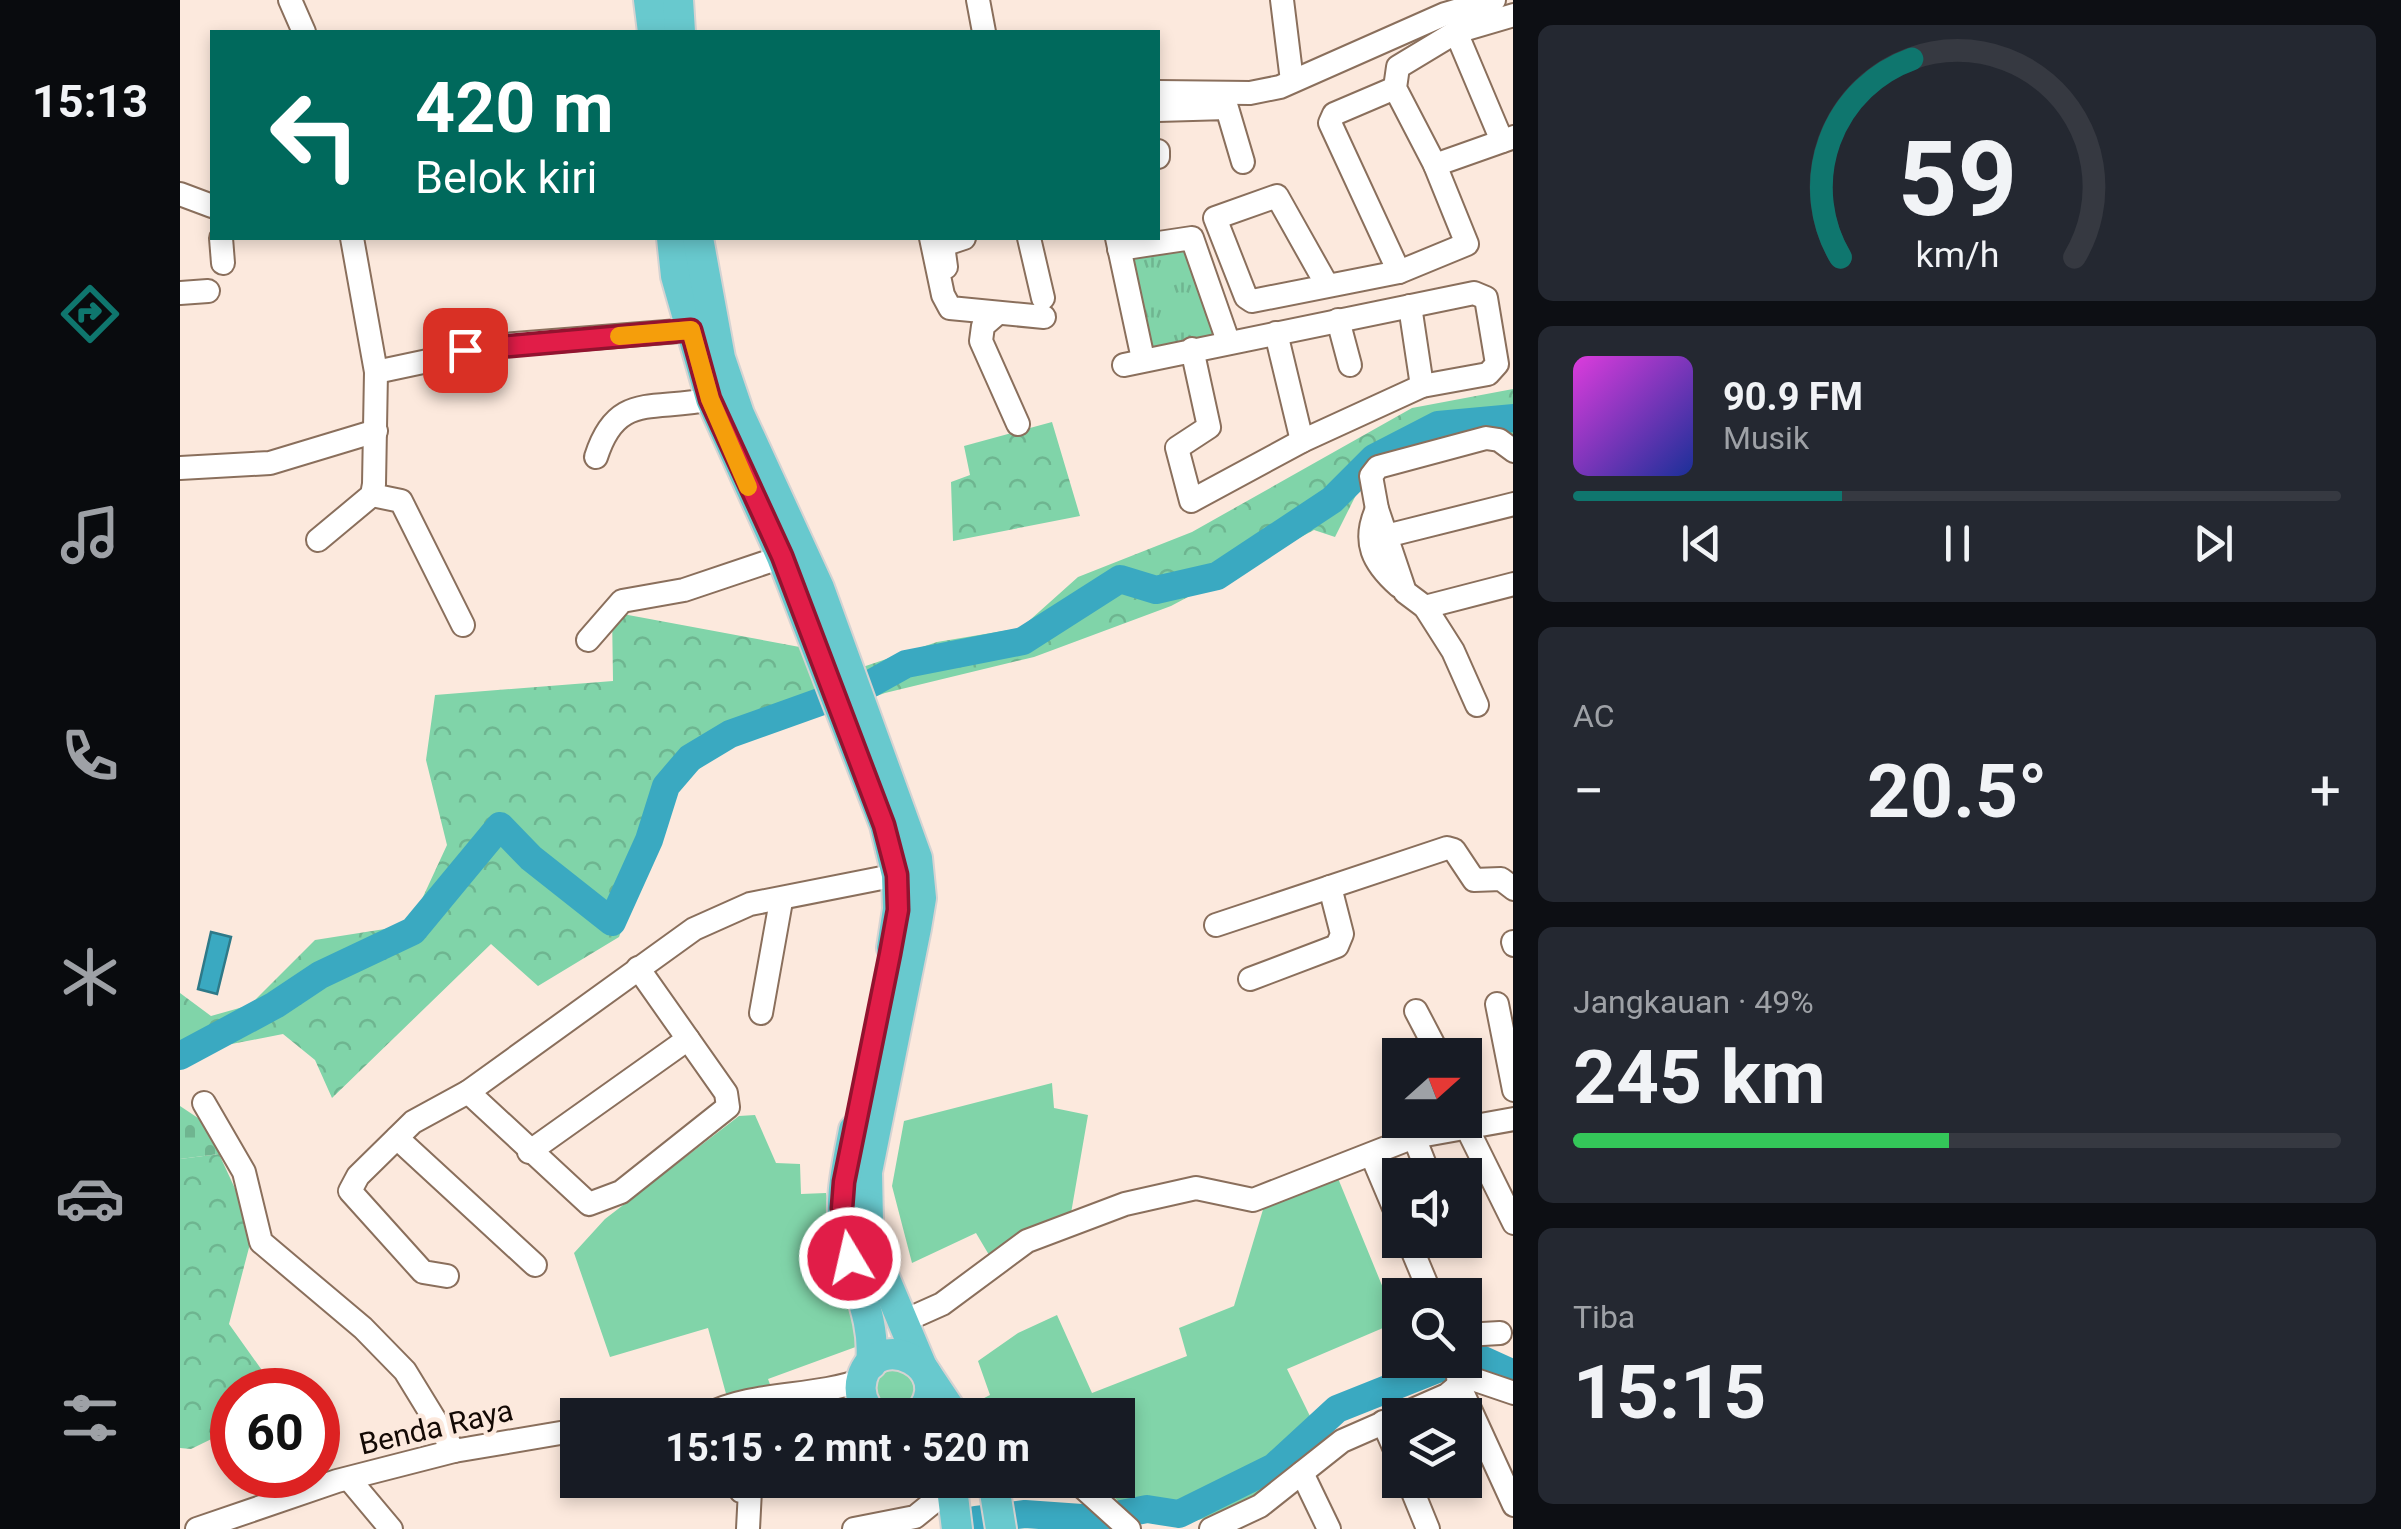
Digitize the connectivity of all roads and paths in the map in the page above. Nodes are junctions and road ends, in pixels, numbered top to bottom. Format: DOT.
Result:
graph roads {
  1 [pos="290,0"];
  2 [pos="650,0"];
  3 [pos="678,0"];
  4 [pos="978,0"];
  5 [pos="1282,0"];
  6 [pos="1494,0"];
  7 [pos="1513,15"];
  8 [pos="303,30"];
  9 [pos="653,30"];
  10 [pos="680,30"];
  11 [pos="984,30"];
  12 [pos="1456,32"];
  13 [pos="1292,81"];
  14 [pos="1395,88"];
  15 [pos="1160,92"];
  16 [pos="1160,110"];
  17 [pos="1508,139"];
  18 [pos="1243,162"];
  19 [pos="1435,165"];
  20 [pos="180,194"];
  21 [pos="210,205"];
  22 [pos="221,240"];
  23 [pos="352,240"];
  24 [pos="672,240"];
  25 [pos="698,240"];
  26 [pos="931,240"];
  27 [pos="958,240"];
  28 [pos="1029,240"];
  29 [pos="1118,243"];
  30 [pos="223,262"];
  31 [pos="1399,272"];
  32 [pos="1327,285"];
  33 [pos="208,291"];
  34 [pos="180,293"];
  35 [pos="955,303"];
  36 [pos="1410,306"];
  37 [pos="998,313"];
  38 [pos="1338,320"];
  39 [pos="691,330"];
  40 [pos="1276,332"];
  41 [pos="1228,340"];
  42 [pos="1192,349"];
  43 [pos="1350,364"];
  44 [pos="376,372"];
  45 [pos="1422,386"];
  46 [pos="710,399"];
  47 [pos="1018,424"];
  48 [pos="370,432"];
  49 [pos="1302,441"];
  50 [pos="1513,450"];
  51 [pos="596,457"];
  52 [pos="180,468"];
  53 [pos="372,495"];
  54 [pos="1513,504"];
  55 [pos="1377,509"];
  56 [pos="350,512"];
  57 [pos="1386,536"];
  58 [pos="318,540"];
  59 [pos="782,556"];
  60 [pos="1513,584"];
  61 [pos="1405,592"];
  62 [pos="1425,607"];
  63 [pos="463,625"];
  64 [pos="588,640"];
  65 [pos="837,667"];
  66 [pos="1477,705"];
  67 [pos="855,717"];
  68 [pos="897,875"];
  69 [pos="1330,888"];
  70 [pos="1513,888"];
  71 [pos="781,901"];
  72 [pos="1216,925"];
  73 [pos="638,968"];
  74 [pos="1250,979"];
  75 [pos="1497,1004"];
  76 [pos="1416,1012"];
  77 [pos="760,1013"];
  78 [pos="1430,1038"];
  79 [pos="688,1039"];
  80 [pos="1513,1085"];
  81 [pos="468,1092"];
  82 [pos="204,1104"];
  83 [pos="1513,1119"];
  84 [pos="1482,1122"];
  85 [pos="397,1138"];
  86 [pos="1411,1138"];
  87 [pos="1472,1138"];
  88 [pos="529,1152"];
  89 [pos="1375,1164"];
  90 [pos="1382,1180"];
  91 [pos="1512,1215"];
  92 [pos="535,1265"];
  93 [pos="447,1276"];
  94 [pos="904,1320"];
  95 [pos="1500,1332"];
  96 [pos="1482,1333"];
  97 [pos="869,1360"];
  98 [pos="925,1372"];
  99 [pos="1456,1378"];
  100 [pos="1461,1378"];
  101 [pos="1473,1378"];
  102 [pos="1513,1393"];
  103 [pos="787,1398"];
  104 [pos="862,1398"];
  105 [pos="929,1398"];
  106 [pos="943,1398"];
  107 [pos="1441,1398"];
  108 [pos="1382,1423"];
  109 [pos="560,1433"];
  110 [pos="454,1451"];
  111 [pos="1302,1473"];
  112 [pos="349,1479"];
  113 [pos="750,1498"];
  114 [pos="1001,1498"];
  115 [pos="1096,1498"];
  116 [pos="1415,1498"];
  117 [pos="954,1503"];
  118 [pos="1513,1503"];
  119 [pos="1241,1523"];
  120 [pos="1128,1528"];
  121 [pos="197,1529"];
  122 [pos="391,1529"];
  123 [pos="748,1529"];
  124 [pos="854,1529"];
  125 [pos="1001,1529"];
  126 [pos="1211,1529"];
  127 [pos="1330,1529"];
  128 [pos="1428,1529"];
  1 -- 8 [label="street"];
  2 -- 9 [label="main road"];
  3 -- 10 [label="main road"];
  4 -- 11 [label="street"];
  5 -- 13 [label="street"];
  6 -- 13 [label="street"];
  7 -- 12 [label="street"];
  12 -- 14 [label="street"];
  12 -- 17 [label="street"];
  13 -- 15 [label="street"];
  14 -- 19 [label="street"];
  14 -- 31 [label="street"];
  16 -- 18 [label="street"];
  17 -- 19 [label="street"];
  19 -- 31 [label="street"];
  20 -- 21 [label="street"];
  22 -- 30 [label="street"];
  23 -- 44 [label="street"];
  24 -- 39 [label="main road"];
  25 -- 65 [label="main road"];
  26 -- 37 [label="street"];
  27 -- 35 [label="street"];
  28 -- 37 [label="street"];
  29 -- 41 [label="street"];
  29 -- 42 [label="street"];
  31 -- 32 [label="street"];
  32 -- 32 [label="street"];
  33 -- 34 [label="street"];
  36 -- 38 [label="street"];
  36 -- 45 [label="street"];
  36 -- 45 [label="street"];
  37 -- 47 [label="street"];
  38 -- 40 [label="street"];
  38 -- 43 [label="street"];
  39 -- 44 [label="street"];
  39 -- 46 [label="main road"];
  40 -- 41 [label="street"];
  40 -- 49 [label="street"];
  41 -- 42 [label="street"];
  42 -- 49 [label="street"];
  44 -- 48 [label="street"];
  45 -- 49 [label="street"];
  46 -- 51 [label="street"];
  46 -- 59 [label="main road"];
  48 -- 52 [label="street"];
  48 -- 53 [label="street"];
  48 -- 56 [label="street"];
  50 -- 55 [label="street"];
  53 -- 56 [label="street"];
  53 -- 63 [label="street"];
  54 -- 57 [label="street"];
  55 -- 57 [label="street"];
  55 -- 61 [label="street"];
  56 -- 58 [label="street"];
  57 -- 61 [label="street"];
  59 -- 64 [label="street"];
  59 -- 65 [label="main road"];
  60 -- 62 [label="street"];
  61 -- 62 [label="street"];
  62 -- 66 [label="street"];
  65 -- 67 [label="main road"];
  67 -- 68 [label="main road"];
  67 -- 94 [label="main road"];
  68 -- 71 [label="street"];
  68 -- 97 [label="main road"];
  69 -- 70 [label="street"];
  69 -- 72 [label="street"];
  69 -- 74 [label="street"];
  71 -- 73 [label="street"];
  71 -- 77 [label="street"];
  73 -- 79 [label="street"];
  73 -- 81 [label="street"];
  75 -- 80 [label="street"];
  76 -- 78 [label="street"];
  79 -- 88 [label="street"];
  79 -- 88 [label="street"];
  81 -- 85 [label="street"];
  81 -- 88 [label="street"];
  82 -- 110 [label="street"];
  83 -- 84 [label="street"];
  85 -- 92 [label="street"];
  85 -- 93 [label="street"];
  86 -- 94 [label="street"];
  87 -- 91 [label="street"];
  89 -- 90 [label="street"];
  94 -- 97 [label="main road"];
  94 -- 98 [label="main road"];
  95 -- 96 [label="street"];
  97 -- 98 [label="main road"];
  97 -- 103 [label="street"];
  97 -- 104 [label="main road"];
  98 -- 105 [label="main road"];
  98 -- 106 [label="main road"];
  99 -- 107 [label="street"];
  100 -- 118 [label="street"];
  101 -- 102 [label="street"];
  108 -- 111 [label="street"];
  109 -- 110 [label="street, Benda Raya"];
  110 -- 112 [label="street, Benda Raya"];
  111 -- 119 [label="street"];
  111 -- 127 [label="street"];
  112 -- 121 [label="street, Benda Raya"];
  112 -- 122 [label="street"];
  113 -- 123 [label="street"];
  114 -- 125 [label="main road"];
  115 -- 120 [label="street"];
  116 -- 128 [label="street"];
  117 -- 124 [label="street"];
  119 -- 126 [label="street"];
}
